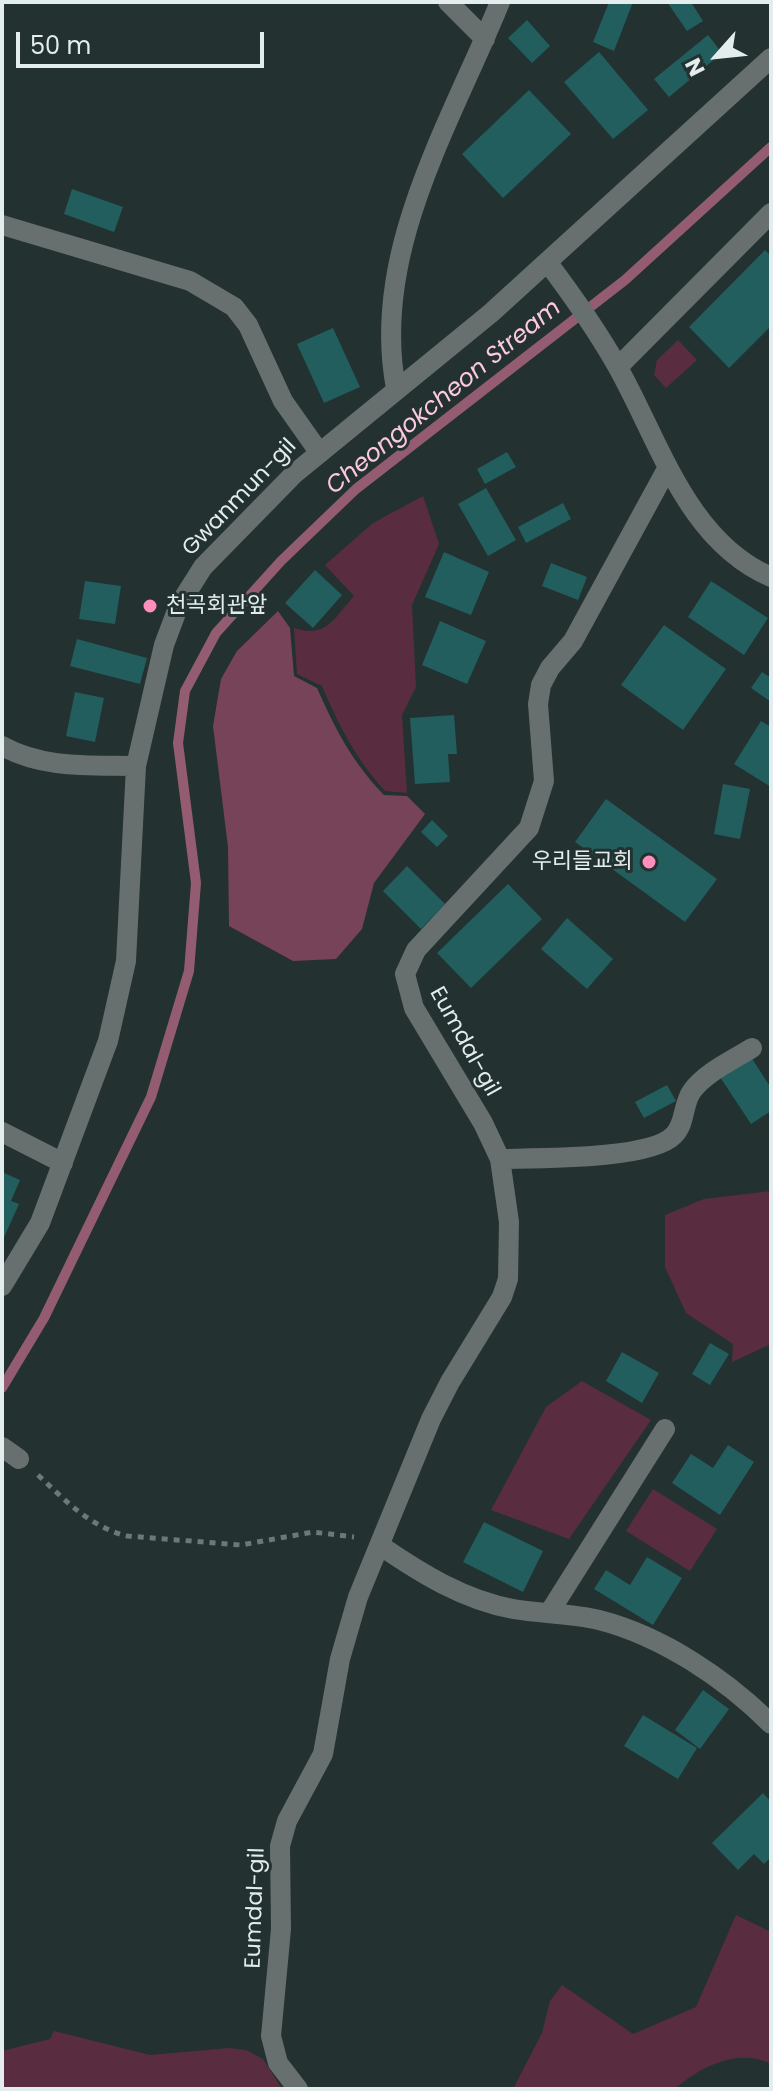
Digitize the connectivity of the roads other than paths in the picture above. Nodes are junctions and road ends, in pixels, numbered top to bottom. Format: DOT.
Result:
graph roads {
  1 [pos="448,2"];
  2 [pos="500,2"];
  3 [pos="485,39"];
  4 [pos="771,58"];
  5 [pos="771,213"];
  6 [pos="2,225"];
  7 [pos="548,263"];
  8 [pos="618,367"];
  9 [pos="396,388"];
  10 [pos="319,452"];
  11 [pos="668,467"];
  12 [pos="771,577"];
  13 [pos="2,746"];
  14 [pos="136,766"];
  15 [pos="752,1048"];
  16 [pos="2,1132"];
  17 [pos="500,1159"];
  18 [pos="63,1163"];
  19 [pos="2,1286"];
  20 [pos="665,1429"];
  21 [pos="381,1546"];
  22 [pos="549,1613"];
  23 [pos="771,1724"];
  24 [pos="298,2089"];
  1 -- 3 [label="street"];
  2 -- 3 [label="street"];
  3 -- 9 [label="street"];
  4 -- 7 [label="street, Gwanmun-gil"];
  5 -- 8 [label="street"];
  6 -- 10 [label="street"];
  7 -- 8 [label="street"];
  7 -- 9 [label="street, Gwanmun-gil"];
  8 -- 11 [label="street"];
  9 -- 10 [label="street, Gwanmun-gil"];
  10 -- 14 [label="street, Gwanmun-gil"];
  11 -- 12 [label="street"];
  11 -- 17 [label="street, Eumdal-gil"];
  13 -- 14 [label="street"];
  14 -- 18 [label="street, Gwanmun-gil"];
  15 -- 17 [label="street"];
  16 -- 18 [label="street"];
  17 -- 21 [label="street, Eumdal-gil"];
  18 -- 19 [label="street, Gwanmun-gil"];
  20 -- 22 [label="street"];
  21 -- 22 [label="street"];
  21 -- 24 [label="street, Eumdal-gil"];
  22 -- 23 [label="street"];
}
